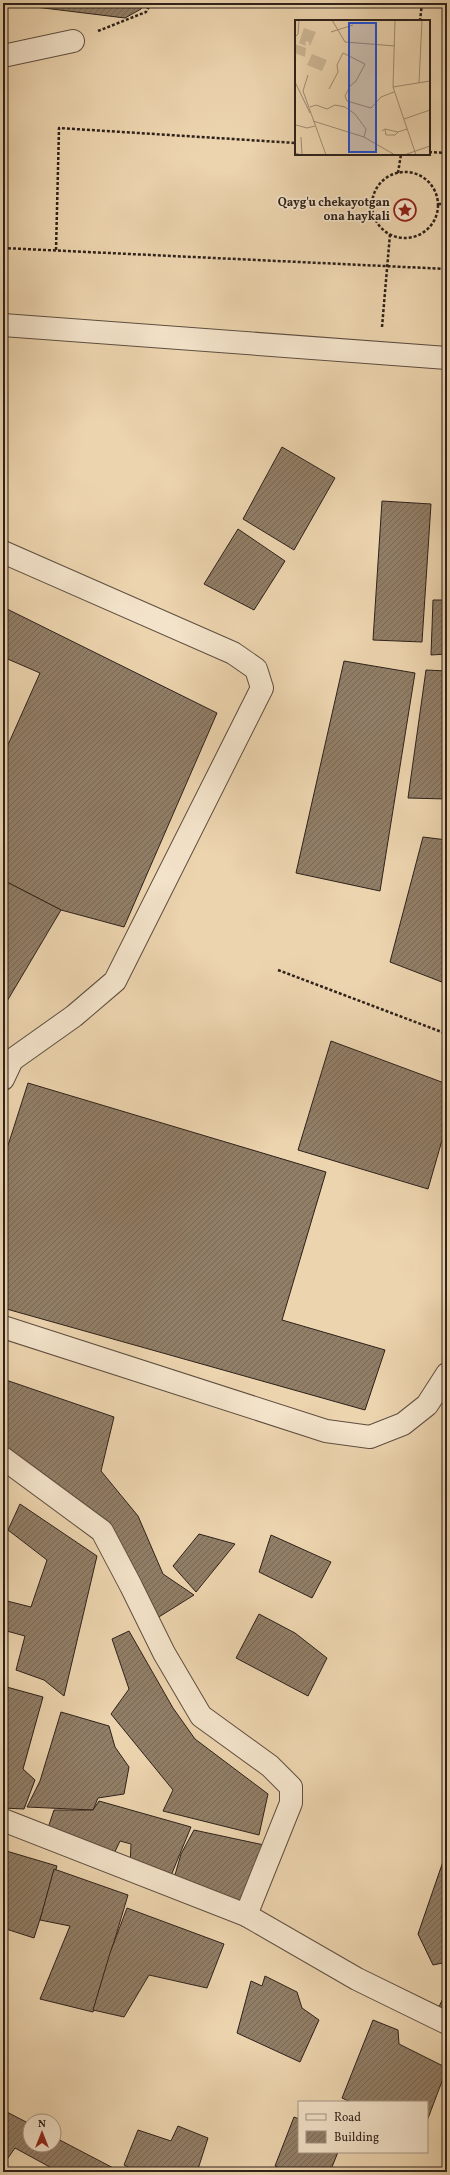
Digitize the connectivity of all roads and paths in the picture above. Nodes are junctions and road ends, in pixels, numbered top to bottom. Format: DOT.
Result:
graph roads {
  1 [pos="151,3"];
  2 [pos="422,3"];
  3 [pos="420,20"];
  4 [pos="74,41"];
  5 [pos="3,56"];
  6 [pos="295,143"];
  7 [pos="430,152"];
  8 [pos="447,153"];
  9 [pos="401,155"];
  10 [pos="398,173"];
  11 [pos="438,204"];
  12 [pos="447,204"];
  13 [pos="390,234"];
  14 [pos="3,248"];
  15 [pos="56,250"];
  16 [pos="387,266"];
  17 [pos="447,269"];
  18 [pos="3,325"];
  19 [pos="380,353"];
  20 [pos="447,358"];
  21 [pos="3,552"];
  22 [pos="278,970"];
  23 [pos="447,1034"];
  24 [pos="3,1079"];
  25 [pos="3,1327"];
  26 [pos="447,1374"];
  27 [pos="3,1458"];
  28 [pos="3,1820"];
  29 [pos="246,1915"];
  30 [pos="447,2023"];
  1 -- 4 [label="path"];
  2 -- 3 [label="path"];
  4 -- 5 [label="street"];
  6 -- 15 [label="path"];
  7 -- 8 [label="path"];
  9 -- 10 [label="path"];
  10 -- 11 [label="path"];
  10 -- 13 [label="path"];
  11 -- 12 [label="path"];
  11 -- 13 [label="path"];
  13 -- 16 [label="path"];
  14 -- 15 [label="path"];
  15 -- 16 [label="path"];
  16 -- 17 [label="path"];
  16 -- 19 [label="path"];
  18 -- 19 [label="street"];
  19 -- 20 [label="street"];
  21 -- 24 [label="street"];
  22 -- 23 [label="path"];
  25 -- 26 [label="street"];
  27 -- 29 [label="street"];
  28 -- 29 [label="street"];
  29 -- 30 [label="street"];
}
